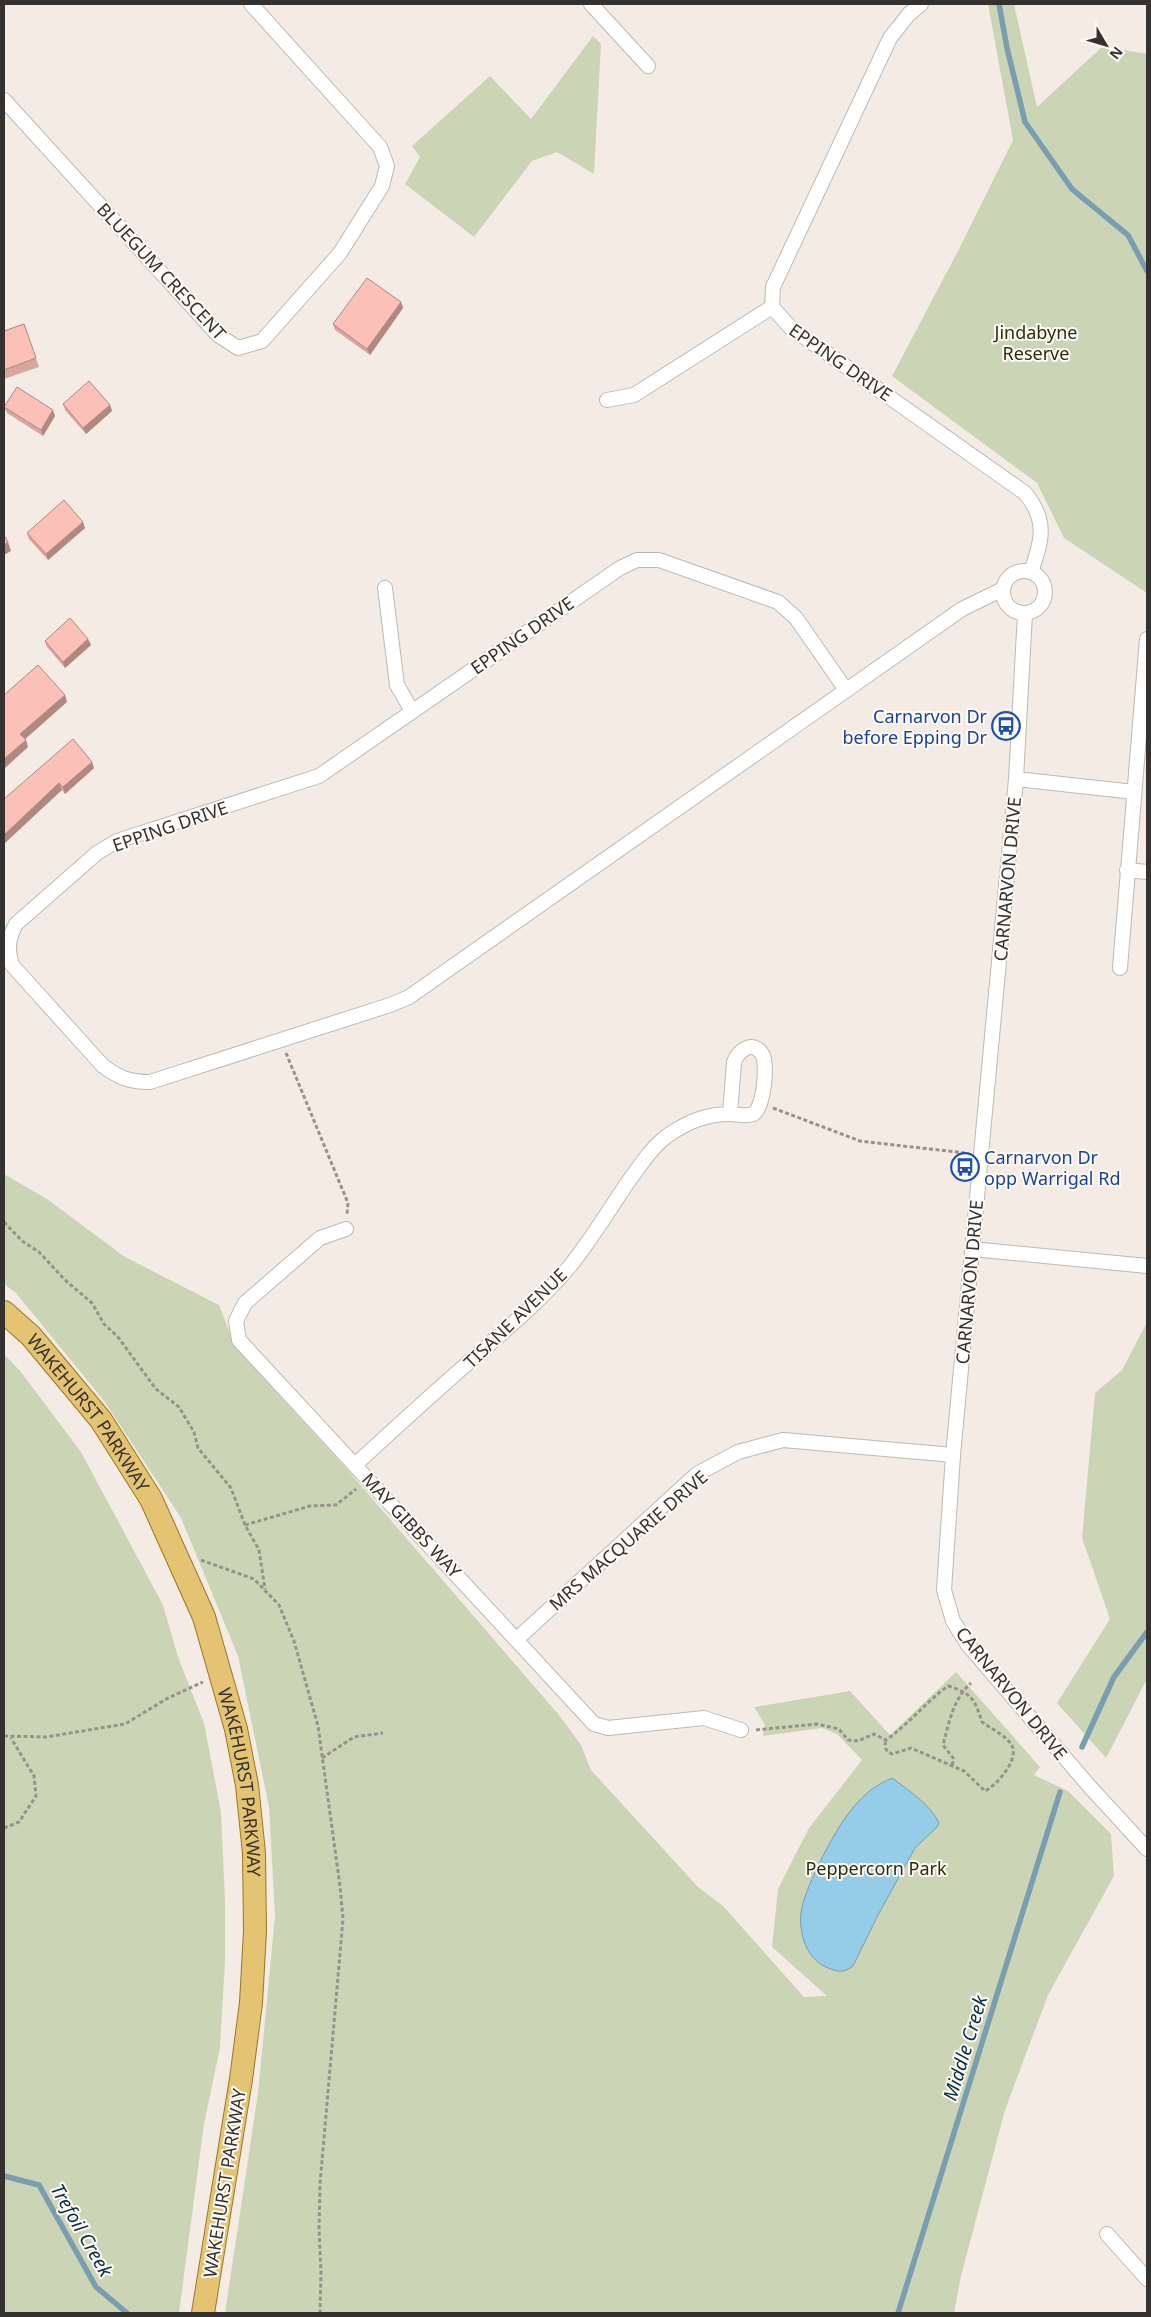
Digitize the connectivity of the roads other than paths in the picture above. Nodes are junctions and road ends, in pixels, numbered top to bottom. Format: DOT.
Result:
graph roads {
  1 [pos="251,4"];
  2 [pos="921,4"];
  3 [pos="595,5"];
  4 [pos="648,66"];
  5 [pos="4,100"];
  6 [pos="772,306"];
  7 [pos="607,400"];
  8 [pos="1031,572"];
  9 [pos="385,588"];
  10 [pos="1003,589"];
  11 [pos="1025,613"];
  12 [pos="1147,640"];
  13 [pos="846,690"];
  14 [pos="1145,701"];
  15 [pos="412,711"];
  16 [pos="1016,779"];
  17 [pos="1134,792"];
  18 [pos="1127,870"];
  19 [pos="1147,872"];
  20 [pos="1120,968"];
  21 [pos="730,1114"];
  22 [pos="346,1228"];
  23 [pos="972,1249"];
  24 [pos="1147,1266"];
  25 [pos="4,1312"];
  26 [pos="953,1454"];
  27 [pos="356,1464"];
  28 [pos="516,1639"];
  29 [pos="741,1730"];
  30 [pos="1147,1849"];
  31 [pos="1107,2234"];
  32 [pos="1147,2279"];
  33 [pos="203,2313"];
  1 -- 5 [label="street, BLUEGUM CRESCENT"];
  2 -- 6 [label="street"];
  3 -- 4 [label="street"];
  6 -- 7 [label="street"];
  6 -- 8 [label="street, EPPING DRIVE"];
  8 -- 10 [label="street"];
  8 -- 11 [label="street"];
  9 -- 15 [label="street"];
  10 -- 11 [label="street"];
  10 -- 13 [label="street, EPPING DRIVE"];
  11 -- 16 [label="street, CARNARVON DRIVE"];
  12 -- 14 [label="street"];
  13 -- 15 [label="street, EPPING DRIVE"];
  13 -- 15 [label="street, EPPING DRIVE"];
  14 -- 17 [label="street"];
  16 -- 17 [label="street"];
  16 -- 23 [label="street, CARNARVON DRIVE"];
  17 -- 18 [label="street"];
  18 -- 19 [label="street"];
  18 -- 20 [label="street"];
  21 -- 21 [label="street, TISANE AVENUE"];
  21 -- 27 [label="street, TISANE AVENUE"];
  22 -- 27 [label="street, MAY GIBBS WAY"];
  23 -- 24 [label="street"];
  23 -- 26 [label="street, CARNARVON DRIVE"];
  25 -- 33 [label="main road, WAKEHURST PARKWAY"];
  26 -- 28 [label="street, MRS MACQUARIE DRIVE"];
  26 -- 30 [label="street, CARNARVON DRIVE"];
  27 -- 28 [label="street, MAY GIBBS WAY"];
  28 -- 29 [label="street, MAY GIBBS WAY"];
  31 -- 32 [label="street"];
}
